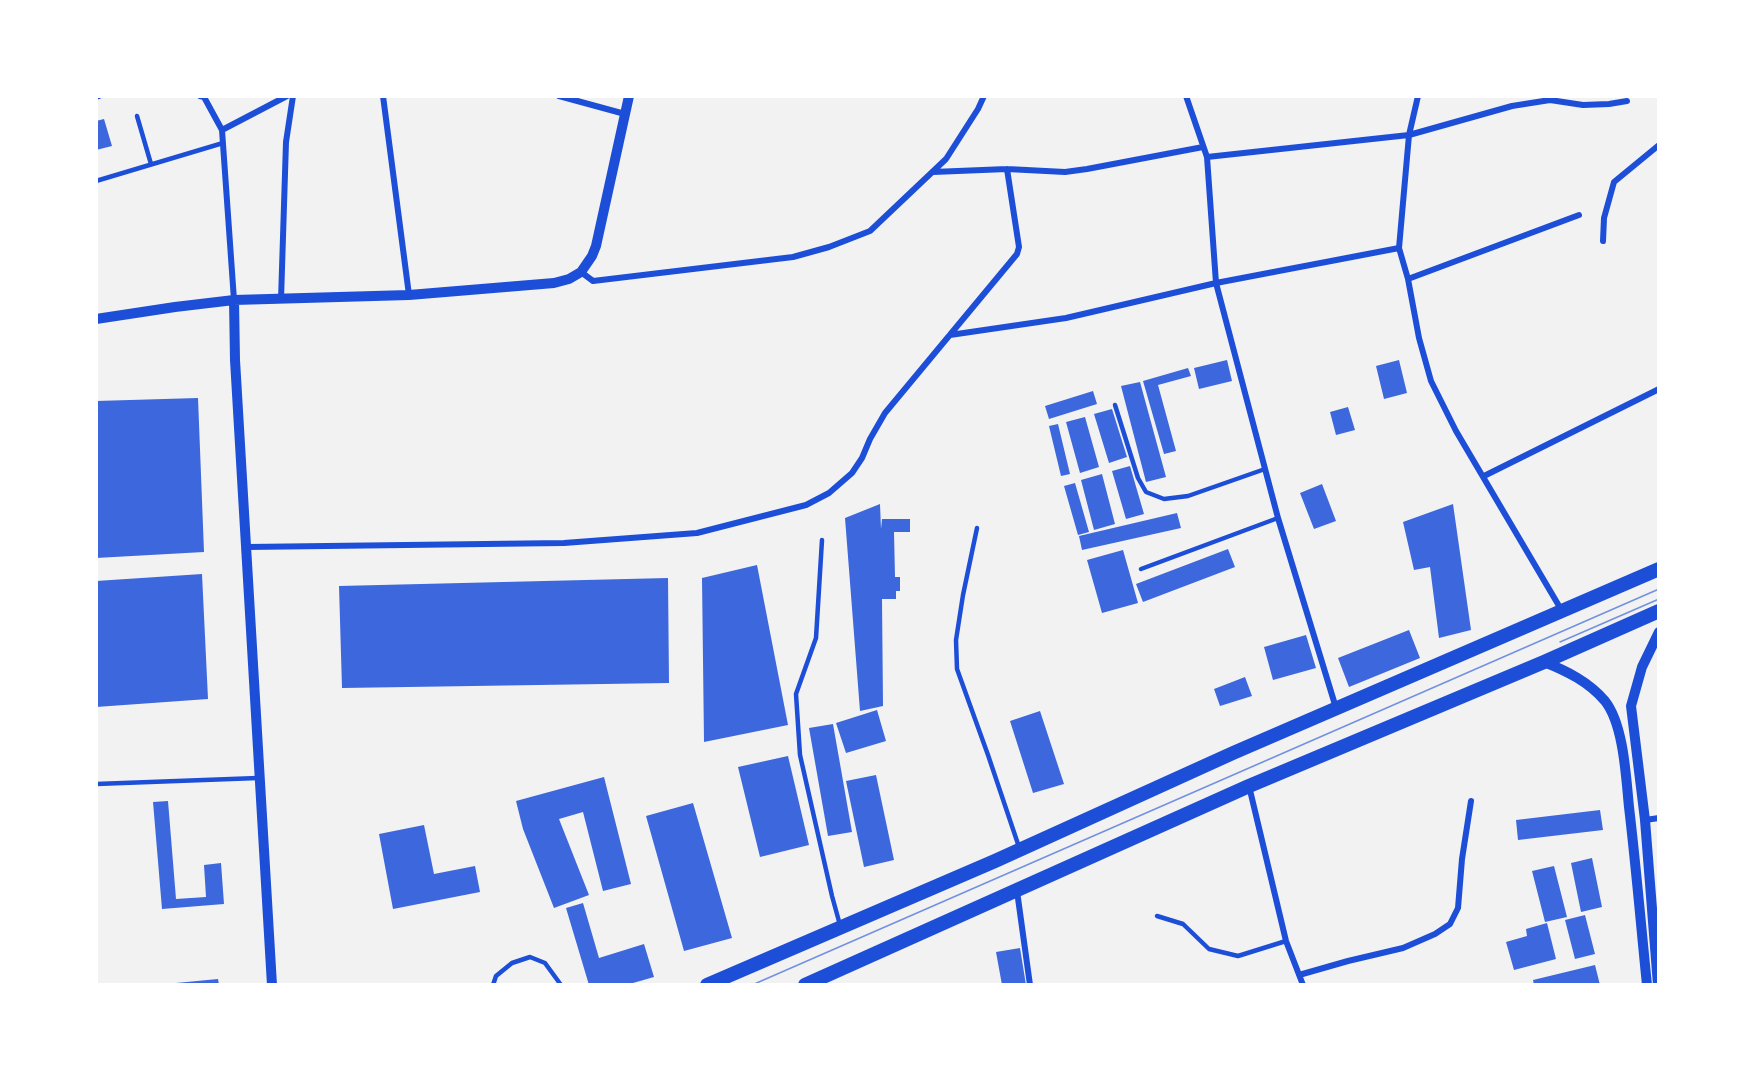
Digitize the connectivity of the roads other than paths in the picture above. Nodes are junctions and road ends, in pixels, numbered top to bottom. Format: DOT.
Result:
graph roads {
  1 [pos="203,96"];
  2 [pos="287,96"];
  3 [pos="293,96"];
  4 [pos="383,96"];
  5 [pos="559,96"];
  6 [pos="630,96"];
  7 [pos="984,96"];
  8 [pos="1186,96"];
  9 [pos="1418,96"];
  10 [pos="1627,101"];
  11 [pos="625,114"];
  12 [pos="136,116"];
  13 [pos="222,130"];
  14 [pos="1409,135"];
  15 [pos="223,143"];
  16 [pos="1659,145"];
  17 [pos="1203,147"];
  18 [pos="1207,157"];
  19 [pos="152,164"];
  20 [pos="1007,169"];
  21 [pos="932,172"];
  22 [pos="96,181"];
  23 [pos="1579,215"];
  24 [pos="1603,241"];
  25 [pos="1399,248"];
  26 [pos="581,272"];
  27 [pos="1408,279"];
  28 [pos="1216,283"];
  29 [pos="409,296"];
  30 [pos="234,300"];
  31 [pos="281,300"];
  32 [pos="96,319"];
  33 [pos="950,335"];
  34 [pos="1659,389"];
  35 [pos="1115,405"];
  36 [pos="1265,469"];
  37 [pos="1484,477"];
  38 [pos="1278,518"];
  39 [pos="978,528"];
  40 [pos="822,540"];
  41 [pos="247,547"];
  42 [pos="1141,569"];
  43 [pos="1659,569"];
  44 [pos="1659,611"];
  45 [pos="1563,612"];
  46 [pos="1659,633"];
  47 [pos="1544,662"];
  48 [pos="1336,708"];
  49 [pos="260,777"];
  50 [pos="96,784"];
  51 [pos="1249,786"];
  52 [pos="1471,801"];
  53 [pos="1659,818"];
  54 [pos="1645,820"];
  55 [pos="1646,842"];
  56 [pos="1634,843"];
  57 [pos="1020,850"];
  58 [pos="1017,889"];
  59 [pos="1156,916"];
  60 [pos="841,927"];
  61 [pos="1286,941"];
  62 [pos="1299,975"];
  63 [pos="832,979"];
  64 [pos="272,985"];
  65 [pos="493,985"];
  66 [pos="561,985"];
  67 [pos="707,985"];
  68 [pos="804,985"];
  69 [pos="1030,985"];
  70 [pos="1303,985"];
  71 [pos="1647,985"];
  72 [pos="1658,985"];
  1 -- 13 [label="street"];
  2 -- 13 [label="street"];
  3 -- 31 [label="street"];
  4 -- 29 [label="street"];
  5 -- 11 [label="street"];
  6 -- 11 [label="street"];
  7 -- 21 [label="street"];
  8 -- 17 [label="street"];
  9 -- 14 [label="street"];
  10 -- 14 [label="street"];
  11 -- 26 [label="street"];
  12 -- 19 [label="lane"];
  13 -- 15 [label="street"];
  14 -- 18 [label="street"];
  14 -- 25 [label="street"];
  15 -- 19 [label="lane"];
  15 -- 30 [label="street"];
  16 -- 24 [label="street"];
  17 -- 18 [label="street"];
  17 -- 20 [label="street"];
  18 -- 28 [label="street"];
  19 -- 22 [label="lane"];
  20 -- 21 [label="street"];
  20 -- 33 [label="street"];
  21 -- 26 [label="street"];
  23 -- 27 [label="street"];
  25 -- 27 [label="street"];
  25 -- 28 [label="street"];
  26 -- 29 [label="street"];
  27 -- 37 [label="street"];
  28 -- 33 [label="street"];
  28 -- 36 [label="street"];
  29 -- 31 [label="street"];
  30 -- 31 [label="street"];
  30 -- 32 [label="street"];
  30 -- 41 [label="street"];
  33 -- 41 [label="street"];
  34 -- 37 [label="street"];
  35 -- 36 [label="lane"];
  36 -- 38 [label="street"];
  37 -- 45 [label="street"];
  38 -- 42 [label="lane"];
  38 -- 48 [label="street"];
  39 -- 57 [label="lane"];
  40 -- 60 [label="lane"];
  41 -- 49 [label="street"];
  43 -- 45 [label="main road"];
  44 -- 47 [label="main road"];
  45 -- 48 [label="main road"];
  46 -- 54 [label="street"];
  47 -- 51 [label="main road"];
  47 -- 56 [label="street"];
  48 -- 57 [label="main road"];
  49 -- 50 [label="lane"];
  49 -- 64 [label="street"];
  51 -- 58 [label="main road"];
  51 -- 61 [label="street"];
  52 -- 62 [label="street"];
  53 -- 54 [label="street"];
  54 -- 55 [label="street"];
  55 -- 56 [label="street"];
  55 -- 72 [label="street"];
  56 -- 71 [label="street"];
  57 -- 60 [label="main road"];
  58 -- 63 [label="main road"];
  58 -- 69 [label="street"];
  59 -- 61 [label="lane"];
  60 -- 67 [label="main road"];
  61 -- 62 [label="street"];
  62 -- 70 [label="street"];
  63 -- 68 [label="main road"];
  65 -- 66 [label="lane"];
}
